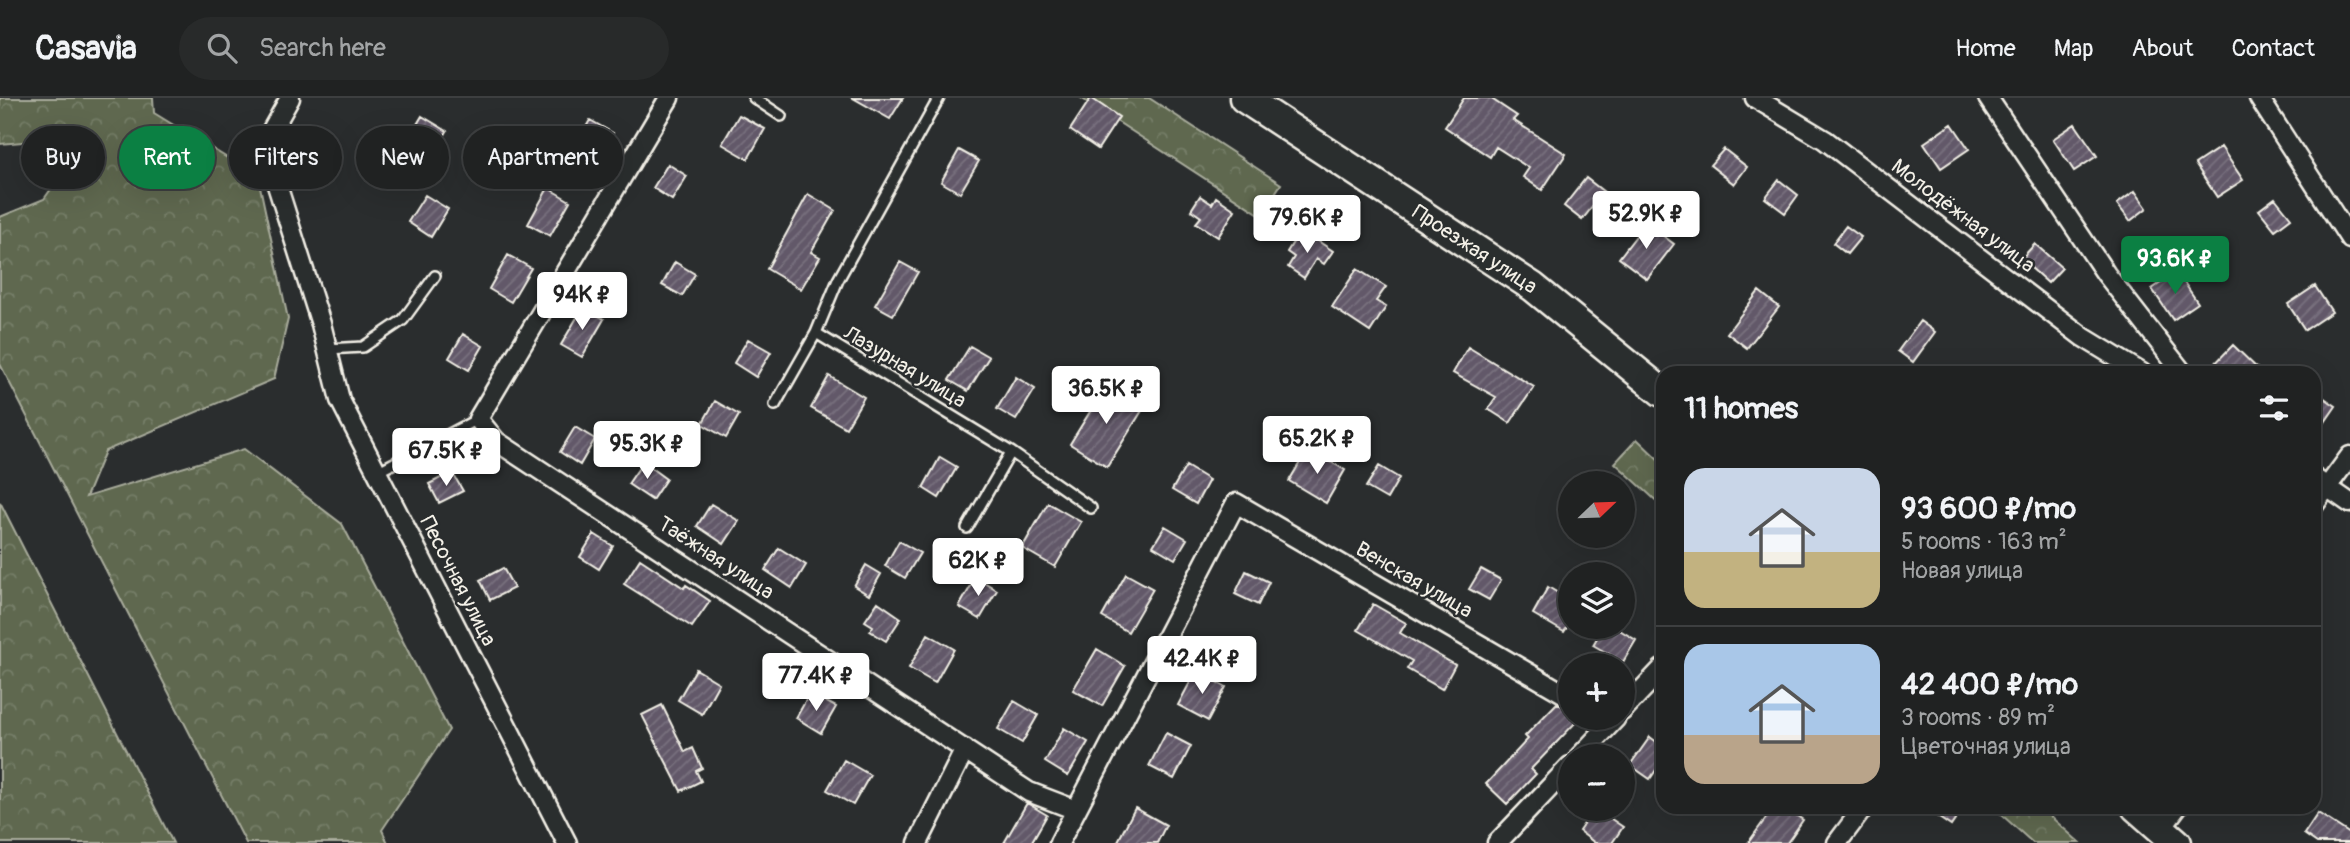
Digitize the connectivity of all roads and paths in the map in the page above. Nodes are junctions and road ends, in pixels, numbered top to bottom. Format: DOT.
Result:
graph roads {
  1 [pos="290,98"];
  2 [pos="669,98"];
  3 [pos="754,98"];
  4 [pos="939,98"];
  5 [pos="1244,98"];
  6 [pos="1755,98"];
  7 [pos="1988,98"];
  8 [pos="2259,98"];
  9 [pos="781,116"];
  10 [pos="2350,239"];
  11 [pos="436,276"];
  12 [pos="816,333"];
  13 [pos="327,349"];
  14 [pos="2131,366"];
  15 [pos="2178,366"];
  16 [pos="1656,387"];
  17 [pos="775,405"];
  18 [pos="478,419"];
  19 [pos="1011,452"];
  20 [pos="2350,456"];
  21 [pos="377,472"];
  22 [pos="2321,481"];
  23 [pos="2321,483"];
  24 [pos="2350,503"];
  25 [pos="1091,508"];
  26 [pos="967,528"];
  27 [pos="1656,675"];
  28 [pos="1558,690"];
  29 [pos="1635,696"];
  30 [pos="1603,730"];
  31 [pos="1590,744"];
  32 [pos="965,749"];
  33 [pos="1558,779"];
  34 [pos="1076,810"];
  35 [pos="1859,814"];
  36 [pos="2149,814"];
  37 [pos="2172,826"];
  38 [pos="567,843"];
  39 [pos="918,843"];
  40 [pos="1059,843"];
  41 [pos="1497,843"];
  42 [pos="1837,843"];
  1 -- 13 [label="street, Песочная улица"];
  2 -- 18 [label="street"];
  3 -- 9 [label="lane"];
  4 -- 12 [label="lane, Лазурная улица"];
  5 -- 16 [label="main road, Проезжая улица"];
  6 -- 14 [label="street, Молодёжная улица"];
  7 -- 15 [label="street"];
  8 -- 10 [label="street"];
  11 -- 13 [label="lane"];
  12 -- 17 [label="lane"];
  12 -- 19 [label="lane, Лазурная улица"];
  13 -- 21 [label="street, Песочная улица"];
  18 -- 21 [label="lane"];
  18 -- 32 [label="street, Таёжная улица"];
  19 -- 25 [label="lane, Лазурная улица"];
  19 -- 26 [label="lane"];
  20 -- 22 [label="street"];
  21 -- 38 [label="street, Песочная улица"];
  23 -- 24 [label="street"];
  27 -- 29 [label="street"];
  28 -- 34 [label="street, Венская улица"];
  30 -- 31 [label="street"];
  32 -- 34 [label="street, Таёжная улица"];
  32 -- 39 [label="street"];
  33 -- 41 [label="street"];
  34 -- 40 [label="street"];
  35 -- 42 [label="street"];
  36 -- 37 [label="main road"];
}
